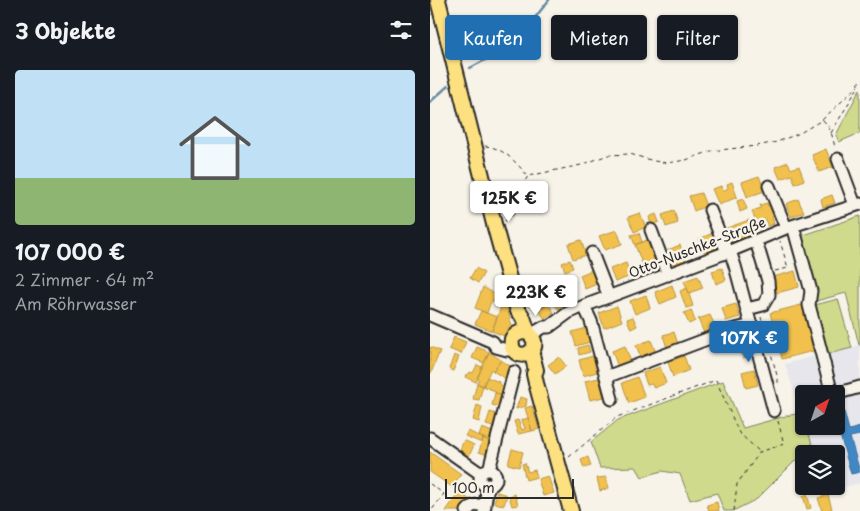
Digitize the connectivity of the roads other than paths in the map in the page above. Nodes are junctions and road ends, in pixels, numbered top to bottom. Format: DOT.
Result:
graph roads {
  1 [pos="438,0"];
  2 [pos="838,159"];
  3 [pos="770,186"];
  4 [pos="857,205"];
  5 [pos="710,210"];
  6 [pos="790,227"];
  7 [pos="651,230"];
  8 [pos="756,241"];
  9 [pos="729,252"];
  10 [pos="592,253"];
  11 [pos="668,275"];
  12 [pos="609,296"];
  13 [pos="584,306"];
  14 [pos="753,308"];
  15 [pos="430,315"];
  16 [pos="752,325"];
  17 [pos="524,343"];
  18 [pos="514,372"];
  19 [pos="606,377"];
  20 [pos="831,385"];
  21 [pos="860,387"];
  22 [pos="845,391"];
  23 [pos="612,399"];
  24 [pos="774,411"];
  25 [pos="430,438"];
  26 [pos="485,472"];
  27 [pos="484,508"];
  28 [pos="467,511"];
  29 [pos="571,511"];
  1 -- 17 [label="main road"];
  2 -- 4 [label="street"];
  3 -- 6 [label="street"];
  4 -- 6 [label="street, Otto-Nuschke-Straße"];
  5 -- 9 [label="street"];
  6 -- 8 [label="street, Otto-Nuschke-Straße"];
  6 -- 20 [label="street"];
  7 -- 11 [label="street"];
  8 -- 9 [label="street, Otto-Nuschke-Straße"];
  8 -- 14 [label="street"];
  9 -- 11 [label="street, Otto-Nuschke-Straße"];
  9 -- 14 [label="street"];
  10 -- 12 [label="street"];
  11 -- 12 [label="street, Otto-Nuschke-Straße"];
  12 -- 13 [label="street, Otto-Nuschke-Straße"];
  13 -- 17 [label="street, Otto-Nuschke-Straße"];
  13 -- 19 [label="street"];
  14 -- 16 [label="street"];
  15 -- 17 [label="street"];
  16 -- 19 [label="street"];
  16 -- 24 [label="street"];
  17 -- 29 [label="main road"];
  18 -- 26 [label="street"];
  19 -- 23 [label="street"];
  21 -- 22 [label="street"];
  25 -- 26 [label="street"];
  26 -- 27 [label="street"];
  27 -- 28 [label="street"];
}
